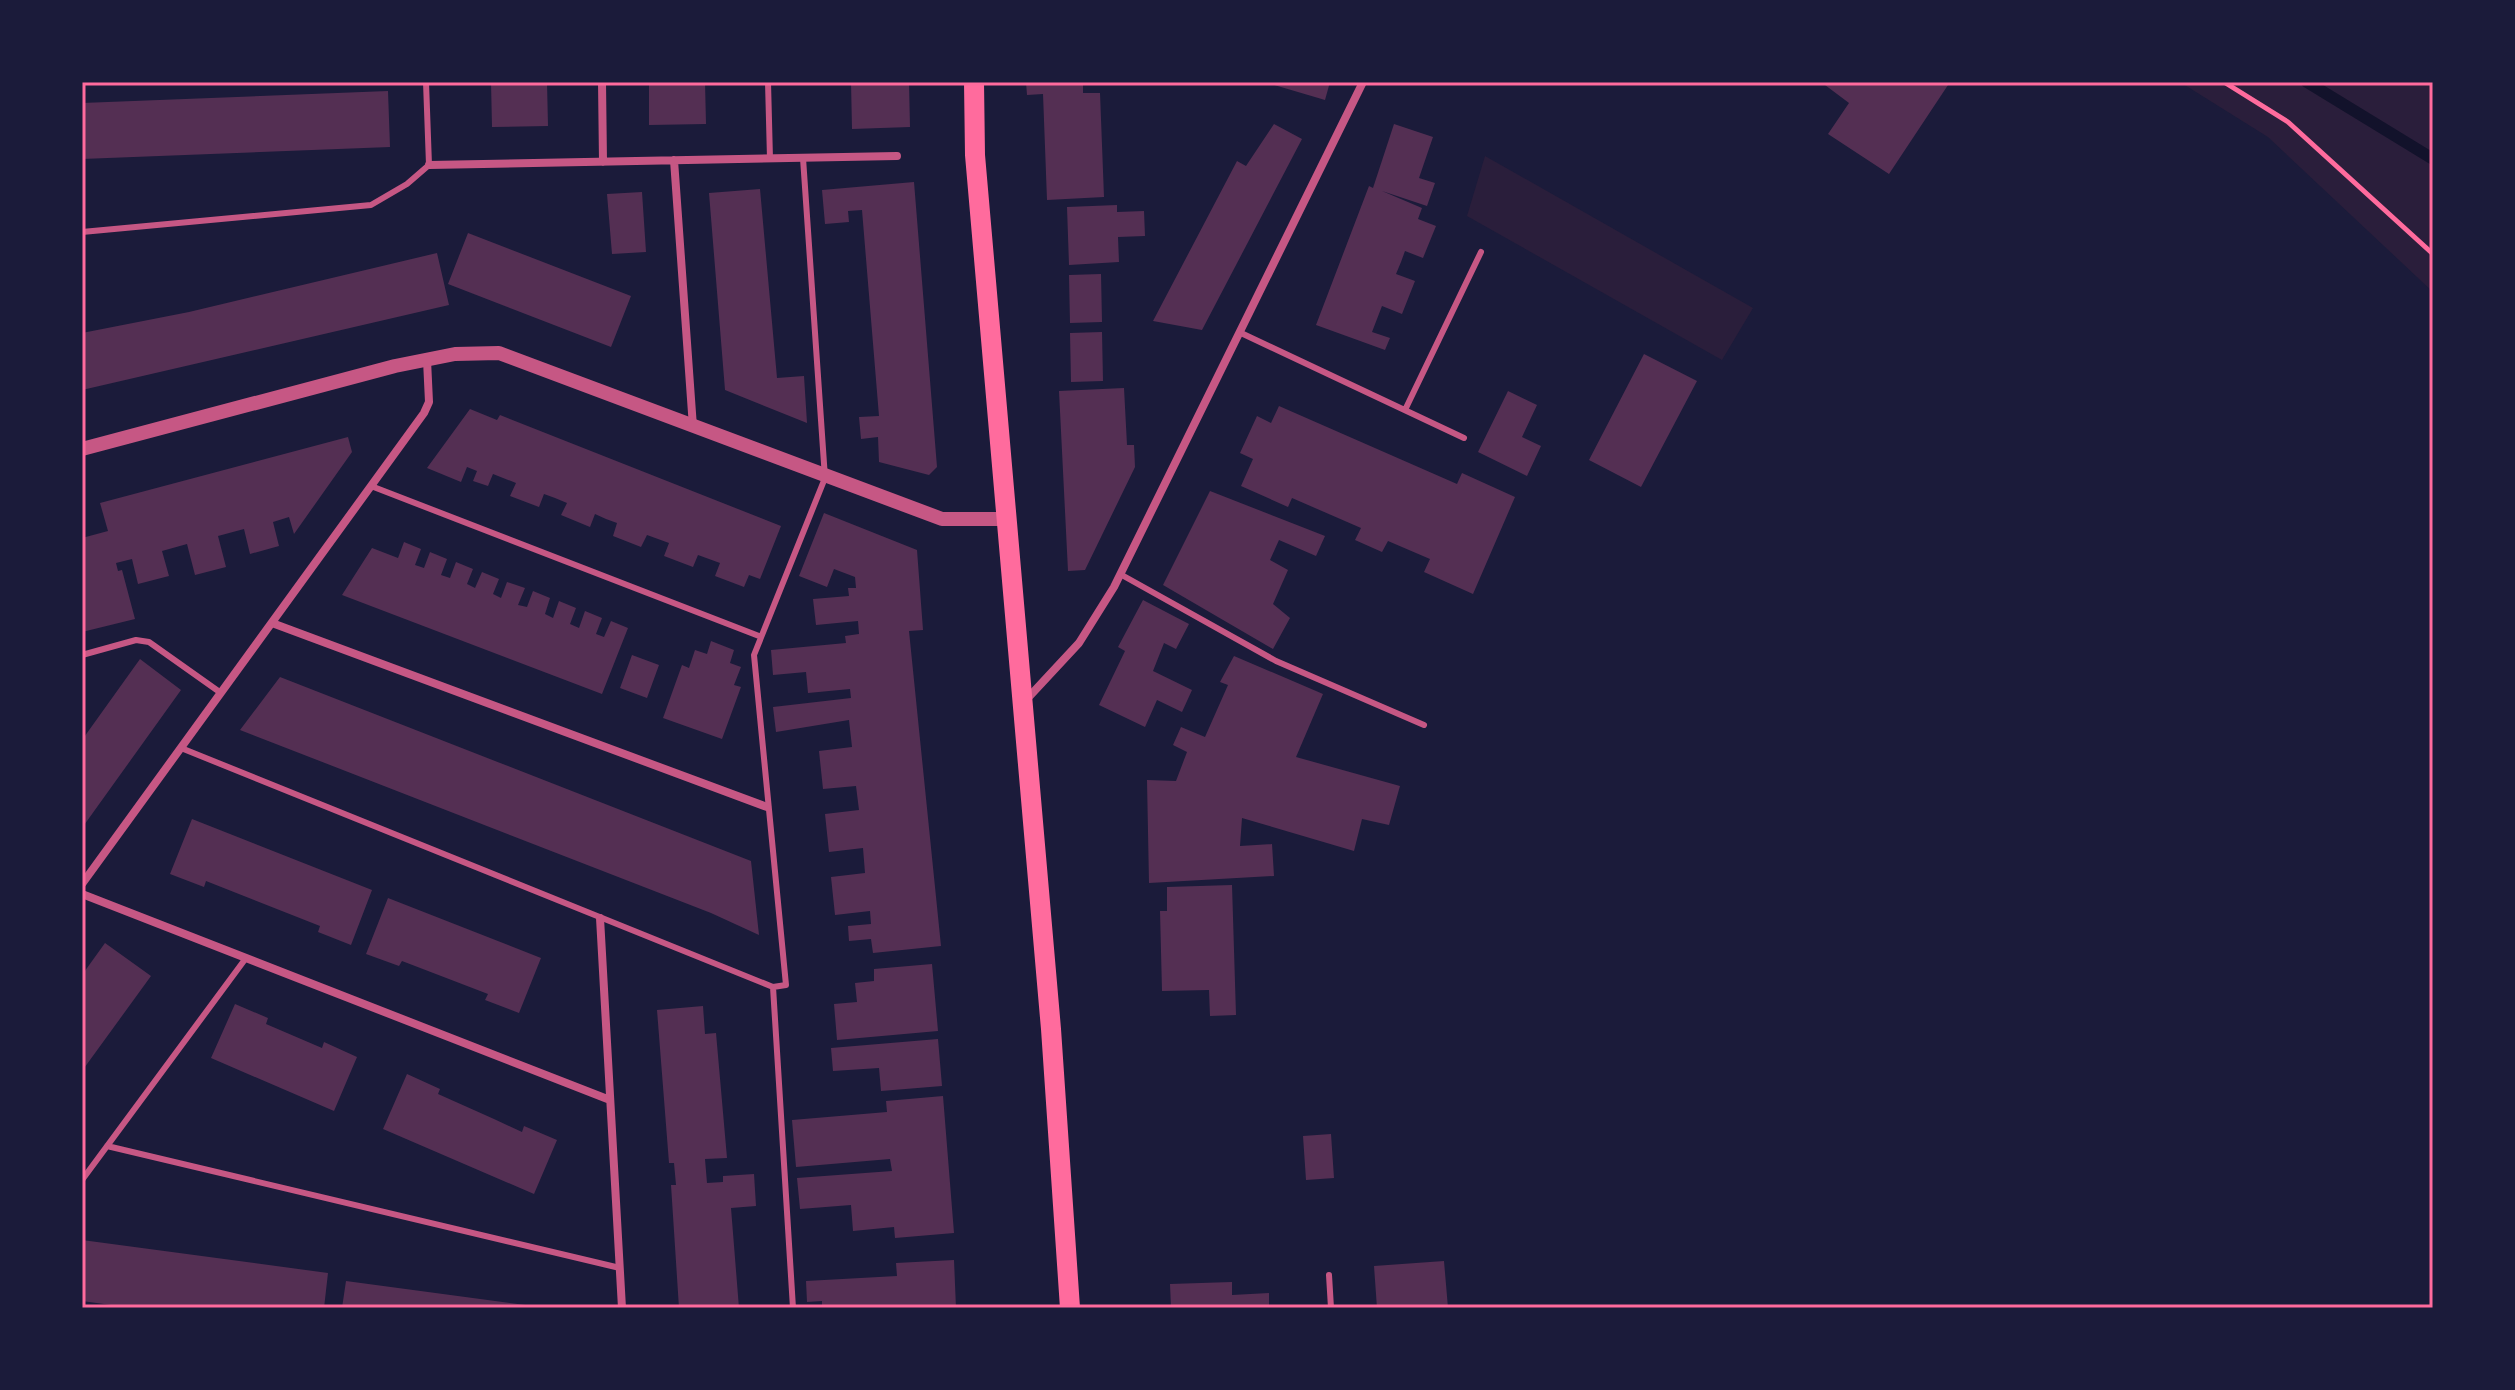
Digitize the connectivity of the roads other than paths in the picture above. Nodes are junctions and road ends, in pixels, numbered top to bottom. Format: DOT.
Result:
graph roads {
  1 [pos="426,82"];
  2 [pos="602,82"];
  3 [pos="768,82"];
  4 [pos="974,82"];
  5 [pos="1363,82"];
  6 [pos="897,156"];
  7 [pos="803,158"];
  8 [pos="770,159"];
  9 [pos="674,160"];
  10 [pos="603,162"];
  11 [pos="429,165"];
  12 [pos="82,232"];
  13 [pos="1481,252"];
  14 [pos="1241,333"];
  15 [pos="427,360"];
  16 [pos="1405,410"];
  17 [pos="693,428"];
  18 [pos="1464,438"];
  19 [pos="82,449"];
  20 [pos="825,478"];
  21 [pos="371,486"];
  22 [pos="1005,519"];
  23 [pos="1120,574"];
  24 [pos="272,623"];
  25 [pos="759,636"];
  26 [pos="82,655"];
  27 [pos="221,693"];
  28 [pos="1021,704"];
  29 [pos="1424,725"];
  30 [pos="181,748"];
  31 [pos="767,807"];
  32 [pos="82,884"];
  33 [pos="82,894"];
  34 [pos="600,918"];
  35 [pos="246,958"];
  36 [pos="773,987"];
  37 [pos="610,1100"];
  38 [pos="107,1146"];
  39 [pos="82,1180"];
  40 [pos="620,1268"];
  41 [pos="1329,1275"];
  42 [pos="622,1308"];
  43 [pos="793,1308"];
  44 [pos="1070,1308"];
  45 [pos="1331,1308"];
  1 -- 11 [label="lane"];
  2 -- 10 [label="street"];
  3 -- 8 [label="lane"];
  4 -- 22 [label="main road"];
  5 -- 14 [label="street"];
  6 -- 7 [label="street"];
  7 -- 8 [label="street"];
  7 -- 20 [label="lane"];
  8 -- 9 [label="street"];
  9 -- 10 [label="street"];
  9 -- 17 [label="street"];
  10 -- 11 [label="street"];
  11 -- 12 [label="lane"];
  13 -- 16 [label="lane"];
  14 -- 16 [label="lane"];
  14 -- 23 [label="street"];
  15 -- 17 [label="street"];
  15 -- 19 [label="street"];
  15 -- 21 [label="street"];
  16 -- 18 [label="lane"];
  17 -- 20 [label="street"];
  20 -- 22 [label="street"];
  20 -- 25 [label="lane"];
  21 -- 24 [label="street"];
  21 -- 25 [label="lane"];
  22 -- 28 [label="main road"];
  23 -- 28 [label="street"];
  23 -- 29 [label="lane"];
  24 -- 27 [label="street"];
  24 -- 31 [label="street"];
  25 -- 31 [label="lane"];
  26 -- 27 [label="lane"];
  27 -- 30 [label="street"];
  28 -- 44 [label="main road"];
  30 -- 32 [label="street"];
  30 -- 34 [label="lane"];
  31 -- 36 [label="lane"];
  33 -- 35 [label="street"];
  34 -- 36 [label="lane"];
  34 -- 37 [label="street"];
  35 -- 37 [label="street"];
  35 -- 38 [label="lane"];
  36 -- 43 [label="lane"];
  37 -- 40 [label="street"];
  38 -- 39 [label="lane"];
  38 -- 40 [label="lane"];
  40 -- 42 [label="street"];
  41 -- 45 [label="lane"];
}
